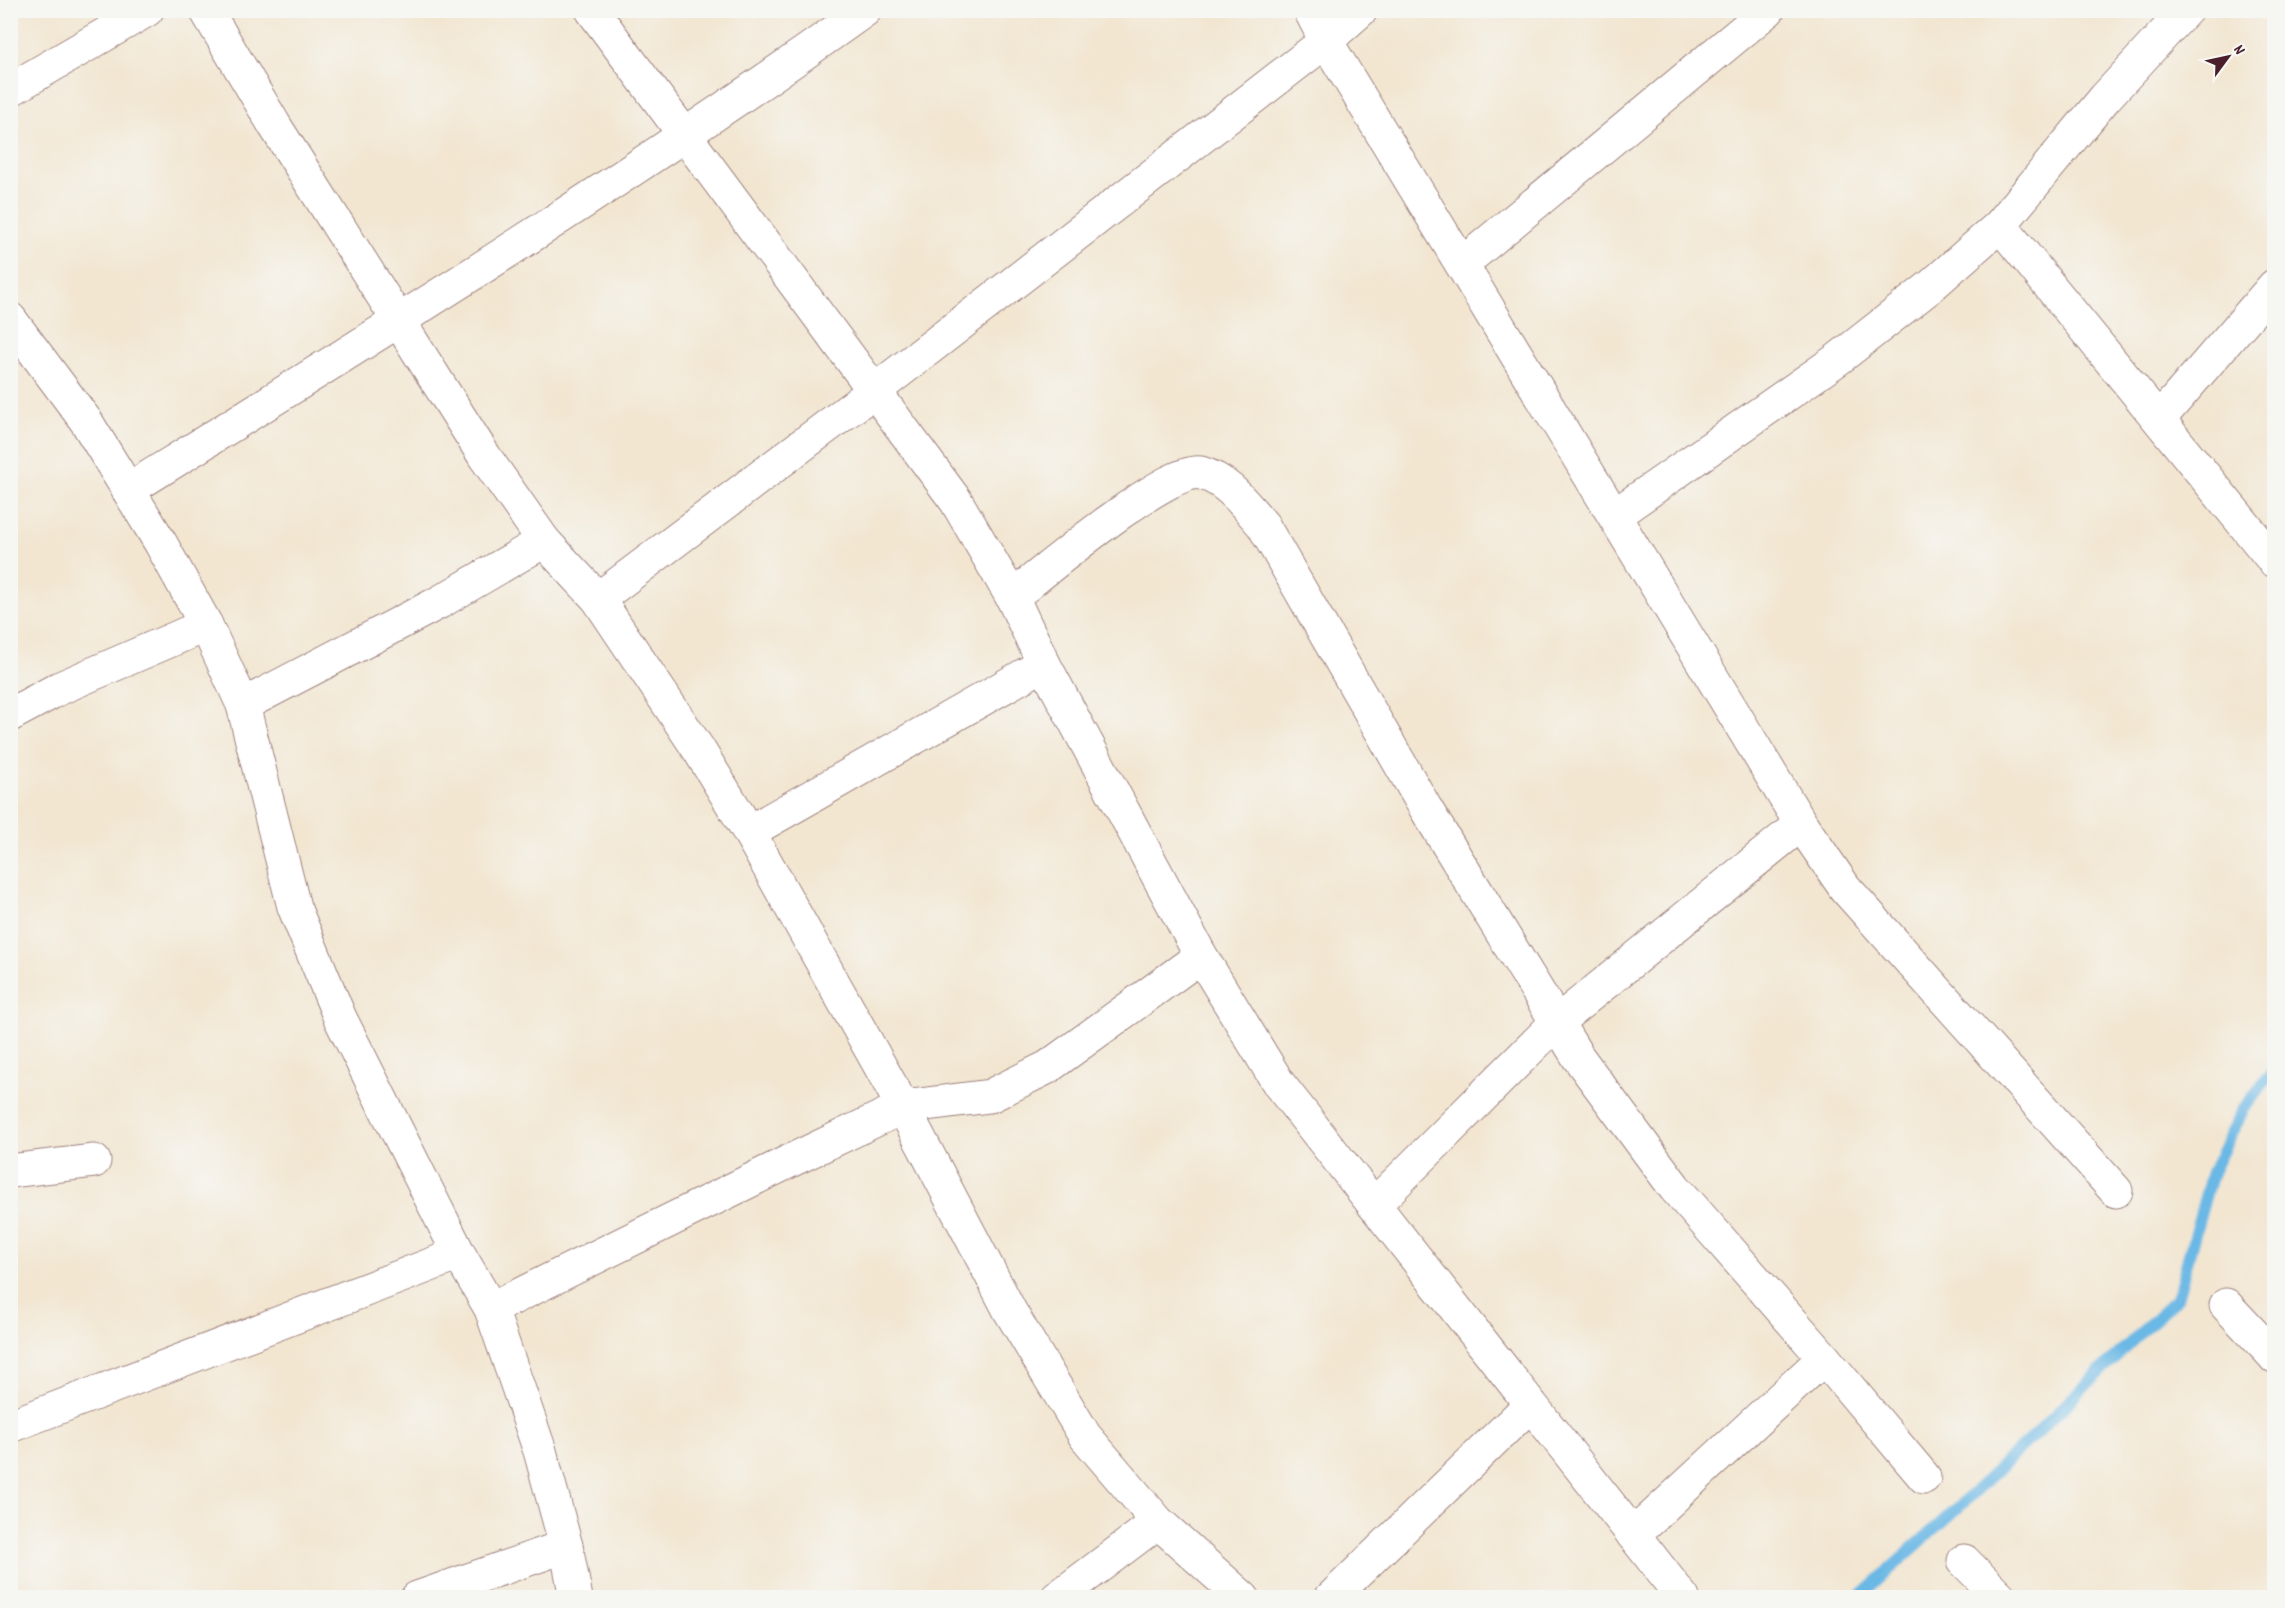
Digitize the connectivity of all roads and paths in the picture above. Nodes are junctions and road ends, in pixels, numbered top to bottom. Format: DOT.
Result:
graph roads {
  1 [pos="147,10"];
  2 [pos="206,10"];
  3 [pos="592,10"];
  4 [pos="865,10"];
  5 [pos="1310,10"];
  6 [pos="1361,10"];
  7 [pos="1768,10"];
  8 [pos="2186,10"];
  9 [pos="1326,41"];
  10 [pos="10,90"];
  11 [pos="684,135"];
  12 [pos="2000,225"];
  13 [pos="1462,264"];
  14 [pos="2274,286"];
  15 [pos="10,319"];
  16 [pos="400,321"];
  17 [pos="874,391"];
  18 [pos="2159,419"];
  19 [pos="128,490"];
  20 [pos="1615,515"];
  21 [pos="544,541"];
  22 [pos="2274,561"];
  23 [pos="1012,597"];
  24 [pos="598,599"];
  25 [pos="206,625"];
  26 [pos="1044,663"];
  27 [pos="243,705"];
  28 [pos="10,715"];
  29 [pos="1801,825"];
  30 [pos="749,832"];
  31 [pos="1201,956"];
  32 [pos="1557,1022"];
  33 [pos="903,1107"];
  34 [pos="94,1161"];
  35 [pos="10,1171"];
  36 [pos="2116,1191"];
  37 [pos="1374,1205"];
  38 [pos="459,1254"];
  39 [pos="2226,1305"];
  40 [pos="490,1309"];
  41 [pos="2274,1356"];
  42 [pos="1824,1358"];
  43 [pos="1530,1405"];
  44 [pos="10,1426"];
  45 [pos="1924,1478"];
  46 [pos="1158,1522"];
  47 [pos="1634,1535"];
  48 [pos="566,1546"];
  49 [pos="1964,1561"];
  50 [pos="417,1598"];
  51 [pos="576,1598"];
  52 [pos="1056,1598"];
  53 [pos="1243,1598"];
  54 [pos="1331,1598"];
  55 [pos="1683,1598"];
  56 [pos="2001,1598"];
  1 -- 10 [label="street"];
  2 -- 16 [label="street"];
  3 -- 11 [label="street"];
  4 -- 11 [label="street"];
  5 -- 9 [label="street"];
  6 -- 9 [label="street"];
  7 -- 13 [label="street"];
  8 -- 12 [label="street"];
  9 -- 13 [label="street"];
  9 -- 17 [label="street"];
  11 -- 16 [label="street"];
  11 -- 17 [label="street"];
  12 -- 18 [label="street"];
  12 -- 20 [label="street"];
  13 -- 20 [label="street"];
  14 -- 18 [label="street"];
  15 -- 19 [label="street"];
  16 -- 19 [label="street"];
  16 -- 21 [label="street"];
  17 -- 23 [label="street"];
  17 -- 24 [label="street"];
  18 -- 22 [label="street"];
  19 -- 25 [label="street"];
  20 -- 29 [label="street"];
  21 -- 24 [label="street"];
  21 -- 27 [label="street"];
  23 -- 26 [label="street"];
  23 -- 32 [label="street"];
  24 -- 30 [label="street"];
  25 -- 27 [label="street"];
  25 -- 28 [label="street"];
  26 -- 30 [label="street"];
  26 -- 31 [label="street"];
  27 -- 38 [label="street"];
  29 -- 32 [label="street"];
  29 -- 36 [label="street"];
  30 -- 33 [label="street"];
  31 -- 33 [label="street"];
  31 -- 37 [label="street"];
  32 -- 37 [label="street"];
  32 -- 42 [label="street"];
  33 -- 40 [label="street"];
  33 -- 46 [label="street"];
  34 -- 35 [label="street"];
  37 -- 43 [label="street"];
  38 -- 40 [label="street"];
  38 -- 44 [label="street"];
  39 -- 41 [label="street"];
  40 -- 48 [label="street"];
  42 -- 45 [label="street"];
  42 -- 47 [label="street"];
  43 -- 47 [label="street"];
  43 -- 54 [label="street"];
  46 -- 52 [label="street"];
  46 -- 53 [label="street"];
  47 -- 55 [label="street"];
  48 -- 50 [label="street"];
  48 -- 51 [label="street"];
  49 -- 56 [label="street"];
}
